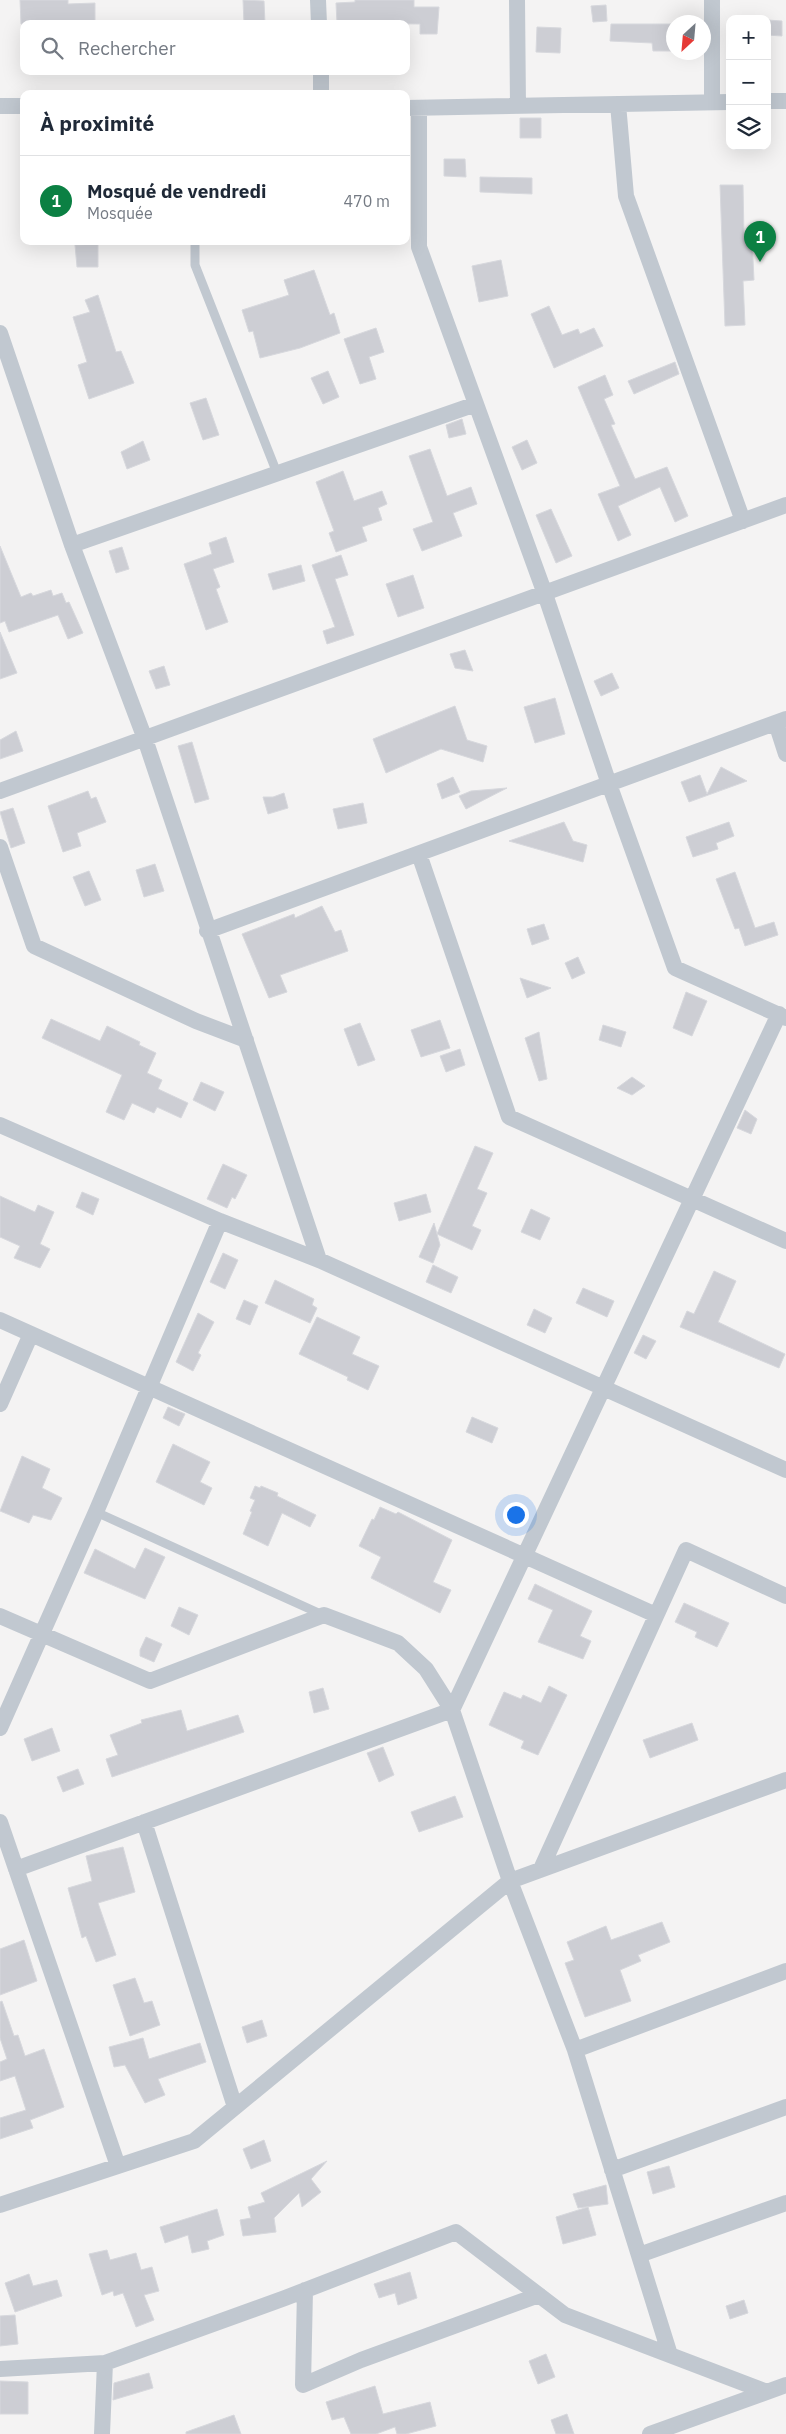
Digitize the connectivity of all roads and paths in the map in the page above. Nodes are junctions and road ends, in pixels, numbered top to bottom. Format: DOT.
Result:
graph roads {
  1 [pos="318,0"];
  2 [pos="517,0"];
  3 [pos="712,0"];
  4 [pos="319,20"];
  5 [pos="321,75"];
  6 [pos="321,90"];
  7 [pos="771,101"];
  8 [pos="786,101"];
  9 [pos="712,102"];
  10 [pos="726,102"];
  11 [pos="618,104"];
  12 [pos="0,106"];
  13 [pos="20,106"];
  14 [pos="518,106"];
  15 [pos="413,108"];
  16 [pos="195,245"];
  17 [pos="0,334"];
  18 [pos="476,404"];
  19 [pos="277,473"];
  20 [pos="786,505"];
  21 [pos="743,521"];
  22 [pos="72,545"];
  23 [pos="545,594"];
  24 [pos="781,721"];
  25 [pos="145,739"];
  26 [pos="786,754"];
  27 [pos="608,784"];
  28 [pos="0,792"];
  29 [pos="0,847"];
  30 [pos="419,854"];
  31 [pos="207,930"];
  32 [pos="782,1016"];
  33 [pos="246,1040"];
  34 [pos="0,1125"];
  35 [pos="692,1199"];
  36 [pos="220,1220"];
  37 [pos="786,1241"];
  38 [pos="320,1260"];
  39 [pos="0,1320"];
  40 [pos="31,1334"];
  41 [pos="150,1386"];
  42 [pos="603,1388"];
  43 [pos="0,1404"];
  44 [pos="786,1470"];
  45 [pos="96,1512"];
  46 [pos="525,1556"];
  47 [pos="786,1596"];
  48 [pos="324,1615"];
  49 [pos="656,1615"];
  50 [pos="0,1616"];
  51 [pos="41,1634"];
  52 [pos="452,1710"];
  53 [pos="0,1728"];
  54 [pos="786,1780"];
  55 [pos="0,1822"];
  56 [pos="144,1822"];
  57 [pos="16,1868"];
  58 [pos="541,1869"];
  59 [pos="510,1882"];
  60 [pos="786,1971"];
  61 [pos="575,2050"];
  62 [pos="235,2107"];
  63 [pos="786,2107"];
  64 [pos="118,2166"];
  65 [pos="612,2170"];
  66 [pos="786,2203"];
  67 [pos="0,2206"];
  68 [pos="639,2255"];
  69 [pos="305,2290"];
  70 [pos="539,2295"];
  71 [pos="670,2355"];
  72 [pos="105,2363"];
  73 [pos="0,2369"];
  74 [pos="786,2385"];
  75 [pos="767,2392"];
  76 [pos="102,2434"];
  77 [pos="650,2434"];
  1 -- 4 [label="street"];
  2 -- 14 [label="street"];
  3 -- 9 [label="street"];
  5 -- 6 [label="street"];
  7 -- 8 [label="street"];
  9 -- 10 [label="street"];
  9 -- 11 [label="street"];
  11 -- 14 [label="street"];
  11 -- 21 [label="street"];
  12 -- 13 [label="street"];
  14 -- 15 [label="street"];
  15 -- 18 [label="street"];
  16 -- 19 [label="lane"];
  17 -- 22 [label="street"];
  18 -- 19 [label="street"];
  18 -- 23 [label="street"];
  19 -- 22 [label="street"];
  20 -- 21 [label="street"];
  21 -- 23 [label="street"];
  22 -- 25 [label="street"];
  23 -- 25 [label="street"];
  23 -- 27 [label="street"];
  24 -- 26 [label="street"];
  24 -- 27 [label="street"];
  25 -- 28 [label="street"];
  25 -- 31 [label="street"];
  27 -- 30 [label="street"];
  27 -- 32 [label="street"];
  29 -- 33 [label="street"];
  30 -- 31 [label="street"];
  30 -- 35 [label="street"];
  31 -- 33 [label="street"];
  32 -- 35 [label="street"];
  33 -- 38 [label="street"];
  34 -- 36 [label="street"];
  35 -- 37 [label="street"];
  35 -- 42 [label="street"];
  36 -- 38 [label="street"];
  36 -- 41 [label="street"];
  38 -- 42 [label="street"];
  39 -- 40 [label="street"];
  40 -- 41 [label="street"];
  40 -- 43 [label="street"];
  41 -- 45 [label="street"];
  41 -- 46 [label="street"];
  42 -- 44 [label="street"];
  42 -- 46 [label="street"];
  45 -- 48 [label="lane"];
  45 -- 51 [label="street"];
  46 -- 49 [label="street"];
  46 -- 52 [label="street"];
  47 -- 49 [label="street"];
  48 -- 51 [label="street"];
  48 -- 52 [label="street"];
  49 -- 58 [label="street"];
  50 -- 51 [label="street"];
  51 -- 53 [label="street"];
  52 -- 56 [label="street"];
  52 -- 59 [label="street"];
  54 -- 58 [label="street"];
  55 -- 57 [label="street"];
  56 -- 57 [label="street"];
  56 -- 62 [label="street"];
  57 -- 64 [label="street"];
  58 -- 59 [label="street"];
  59 -- 61 [label="street"];
  59 -- 62 [label="street"];
  60 -- 61 [label="street"];
  61 -- 65 [label="street"];
  62 -- 64 [label="street"];
  63 -- 65 [label="street"];
  64 -- 67 [label="street"];
  65 -- 68 [label="street"];
  66 -- 68 [label="street"];
  68 -- 71 [label="street"];
  69 -- 70 [label="street"];
  69 -- 70 [label="street"];
  69 -- 72 [label="street"];
  70 -- 71 [label="street"];
  71 -- 75 [label="street"];
  72 -- 73 [label="street"];
  72 -- 76 [label="street"];
  74 -- 75 [label="street"];
  75 -- 77 [label="street"];
}
